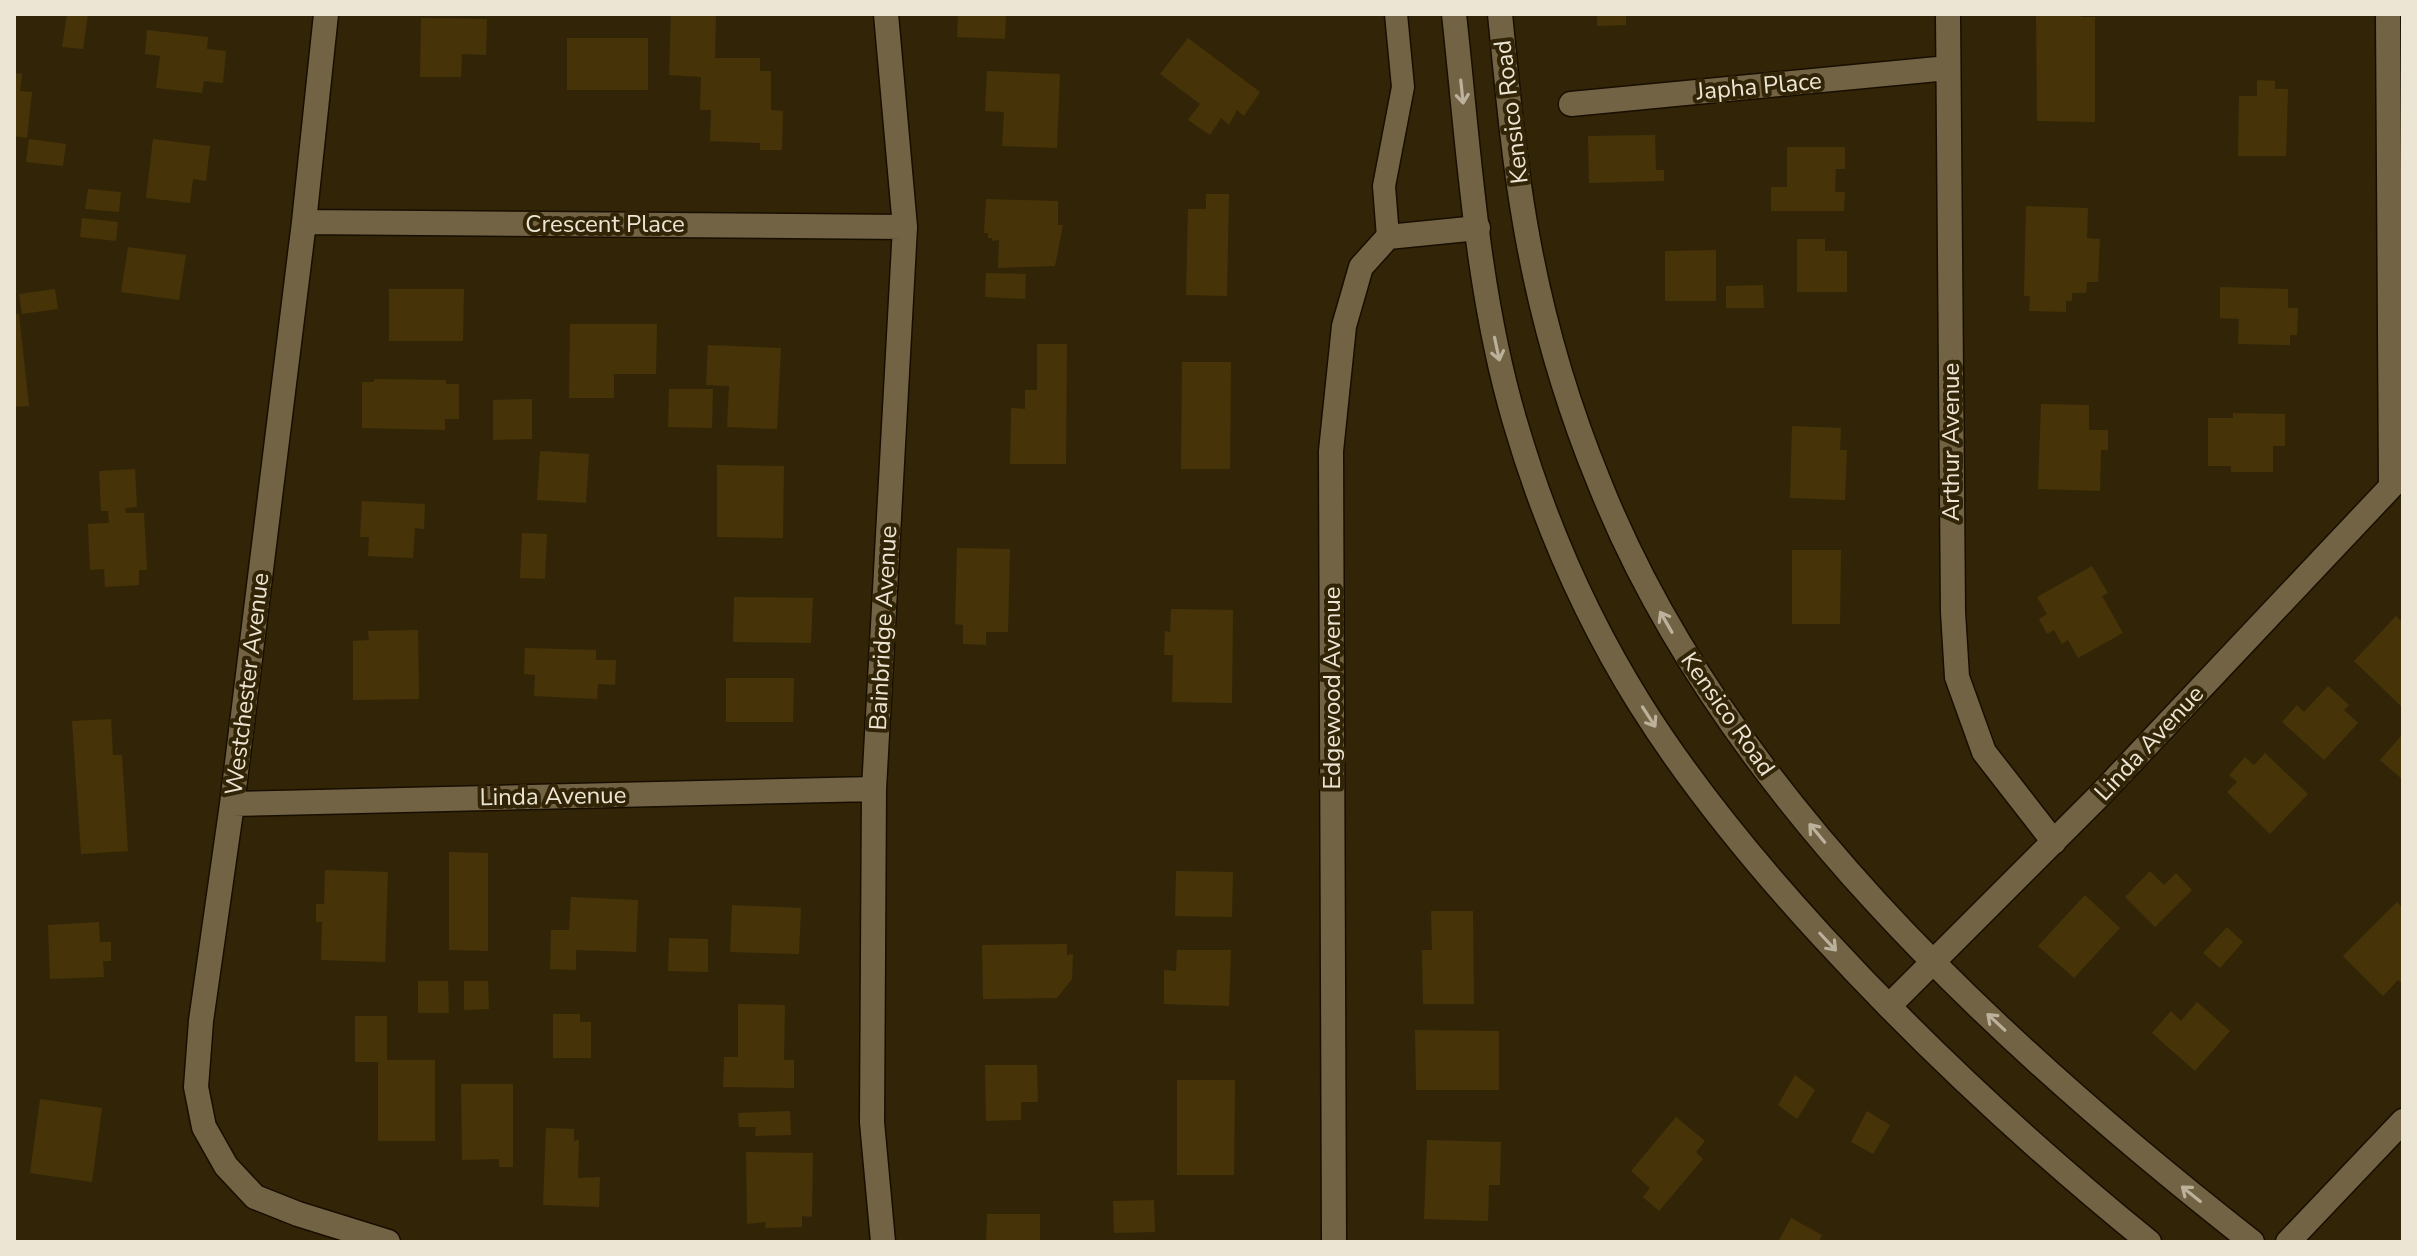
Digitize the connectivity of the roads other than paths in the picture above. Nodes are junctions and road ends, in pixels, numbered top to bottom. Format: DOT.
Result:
graph roads {
  1 [pos="326,14"];
  2 [pos="886,14"];
  3 [pos="1396,14"];
  4 [pos="1454,14"];
  5 [pos="1500,14"];
  6 [pos="1948,14"];
  7 [pos="2388,14"];
  8 [pos="1948,68"];
  9 [pos="1571,104"];
  10 [pos="304,222"];
  11 [pos="905,227"];
  12 [pos="1478,228"];
  13 [pos="1388,237"];
  14 [pos="2397,480"];
  15 [pos="874,789"];
  16 [pos="232,804"];
  17 [pos="2054,842"];
  18 [pos="1934,961"];
  19 [pos="1889,1006"];
  20 [pos="2403,1121"];
  21 [pos="388,1242"];
  22 [pos="883,1242"];
  23 [pos="1334,1242"];
  24 [pos="2149,1242"];
  25 [pos="2252,1242"];
  26 [pos="2288,1242"];
  1 -- 10 [label="street, Westchester Avenue"];
  2 -- 11 [label="street, Bainbridge Avenue"];
  3 -- 13 [label="lane"];
  4 -- 12 [label="street, Kensico Road, one-way"];
  18 -- 5 [label="street, Kensico Road, one-way"];
  6 -- 8 [label="street, Arthur Avenue"];
  7 -- 14 [label="street"];
  8 -- 9 [label="street, Japha Place"];
  8 -- 17 [label="street, Arthur Avenue"];
  10 -- 11 [label="street, Crescent Place"];
  10 -- 16 [label="street, Westchester Avenue"];
  11 -- 15 [label="street, Bainbridge Avenue"];
  12 -- 13 [label="street"];
  12 -- 19 [label="street, Kensico Road, one-way"];
  13 -- 23 [label="street, Edgewood Avenue"];
  14 -- 17 [label="street, Linda Avenue"];
  15 -- 16 [label="street, Linda Avenue"];
  15 -- 22 [label="street, Bainbridge Avenue"];
  16 -- 21 [label="street, Westchester Avenue"];
  17 -- 18 [label="street, Linda Avenue"];
  18 -- 19 [label="street, Linda Avenue"];
  25 -- 18 [label="street, Kensico Road, one-way"];
  19 -- 24 [label="street, Kensico Road"];
  20 -- 26 [label="street"];
}
